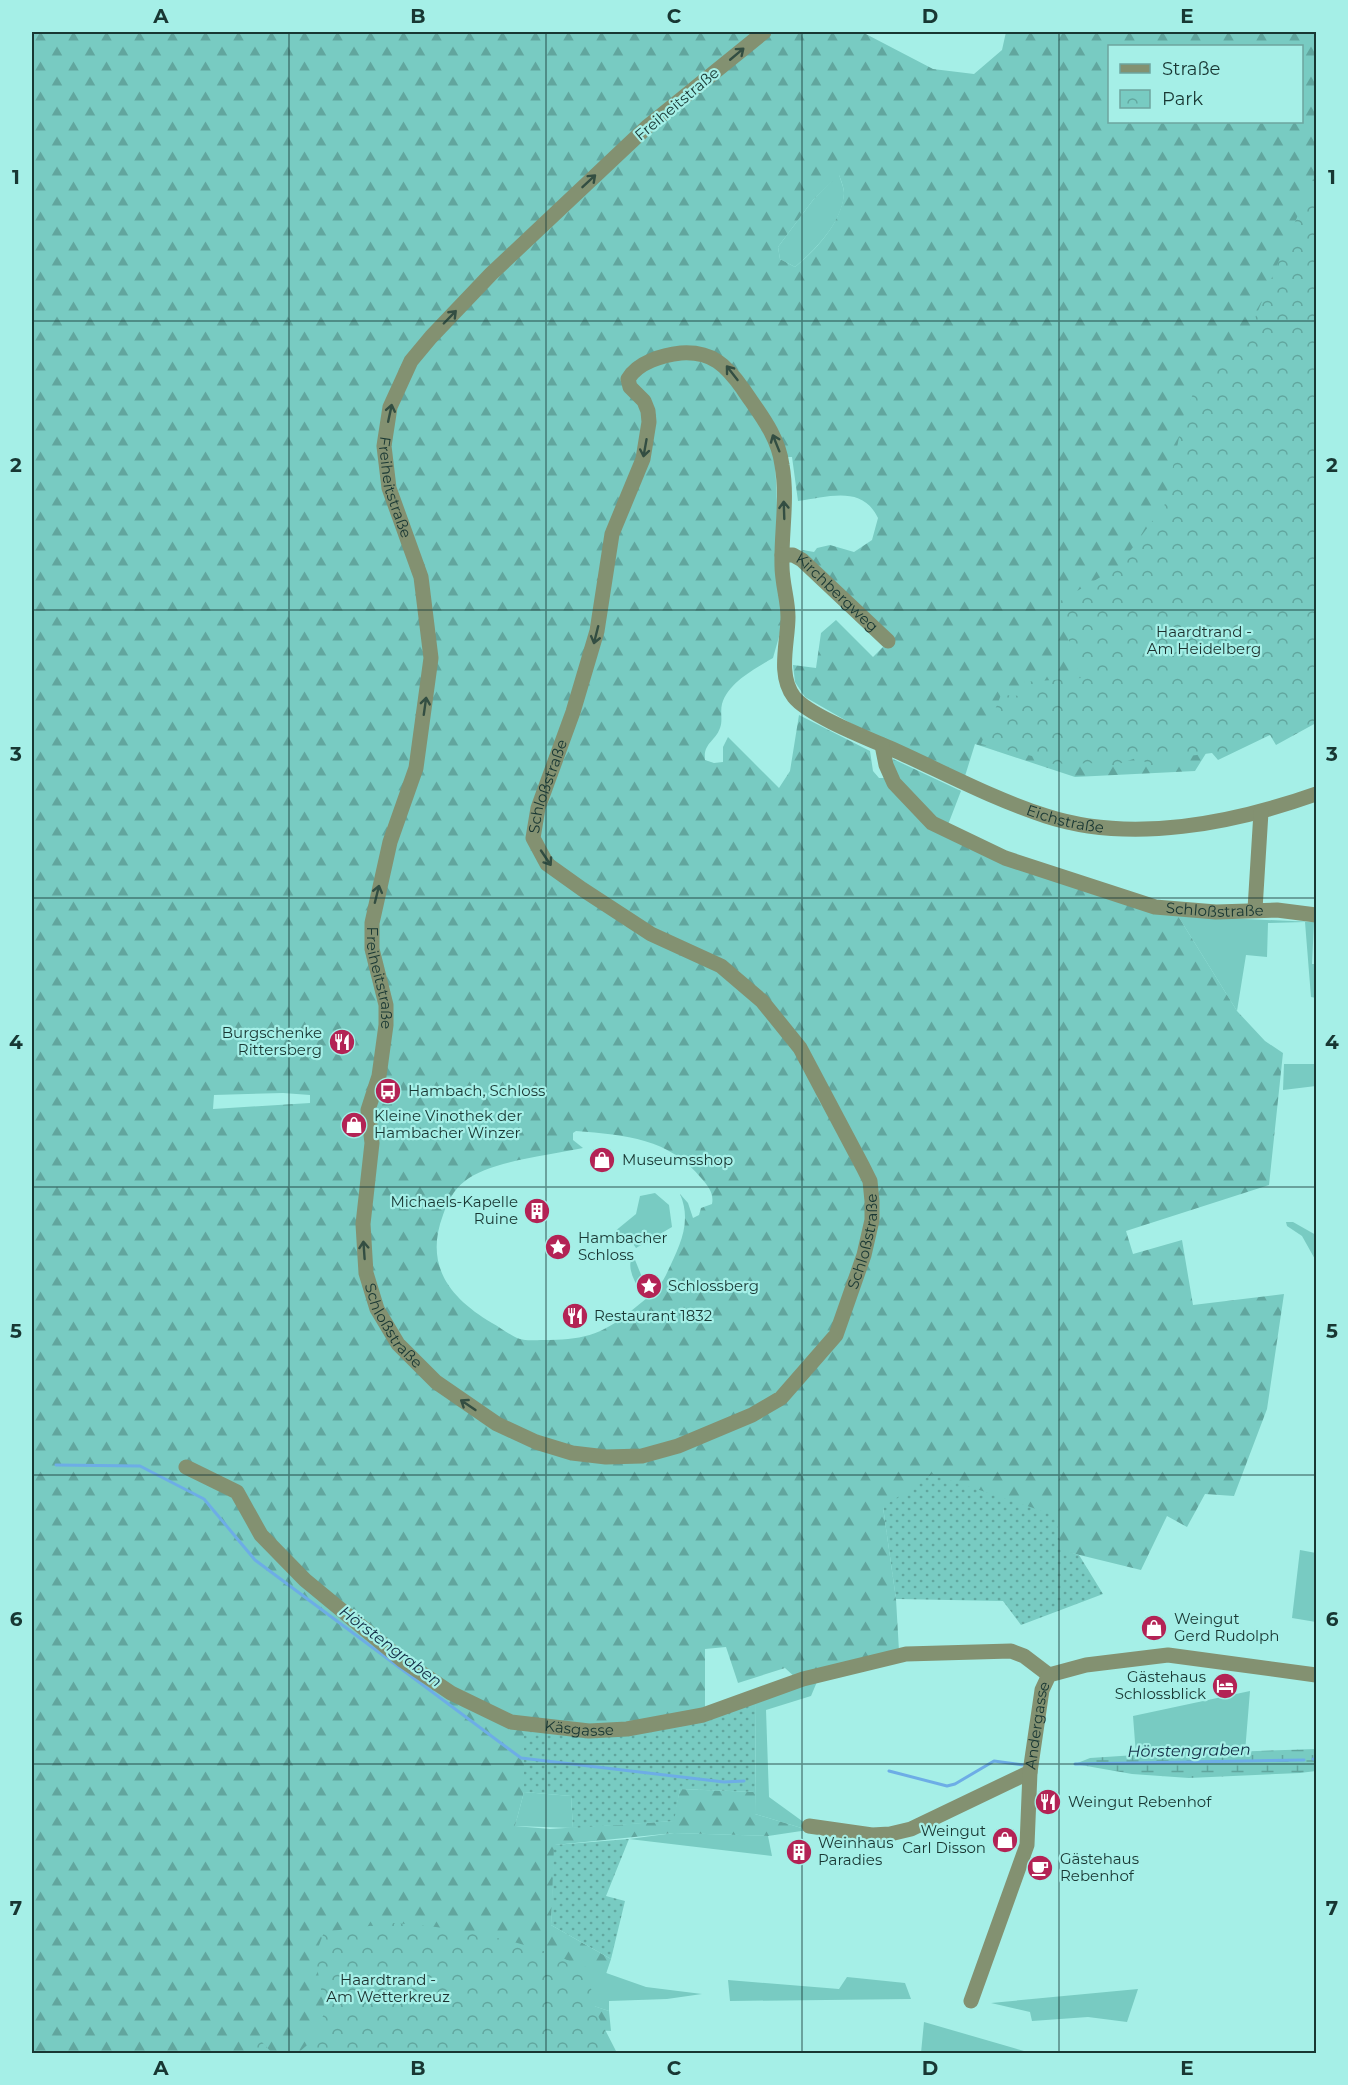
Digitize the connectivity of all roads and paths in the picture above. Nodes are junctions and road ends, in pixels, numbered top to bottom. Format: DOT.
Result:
graph roads {
  1 [pos="764,32"];
  2 [pos="782,555"];
  3 [pos="888,641"];
  4 [pos="882,745"];
  5 [pos="1317,794"];
  6 [pos="1261,812"];
  7 [pos="1255,909"];
  8 [pos="1317,915"];
  9 [pos="377,1083"];
  10 [pos="186,1467"];
  11 [pos="1049,1675"];
  12 [pos="1317,1675"];
  13 [pos="1030,1772"];
  14 [pos="809,1826"];
  15 [pos="971,2001"];
  9 -- 1 [label="street, Freiheitstraße, one-way"];
  2 -- 3 [label="street, Kirchbergweg"];
  2 -- 4 [label="street, Schloßstraße"];
  2 -- 9 [label="street, Schloßstraße, one-way"];
  4 -- 6 [label="street, Eichstraße"];
  4 -- 7 [label="street, Schloßstraße"];
  5 -- 6 [label="street, Eichstraße"];
  6 -- 7 [label="street"];
  7 -- 8 [label="street, Schloßstraße"];
  10 -- 11 [label="street, Käsgasse"];
  11 -- 12 [label="street, Andergasse"];
  11 -- 13 [label="street, Andergasse"];
  13 -- 14 [label="street"];
  13 -- 15 [label="street, Andergasse"];
}
